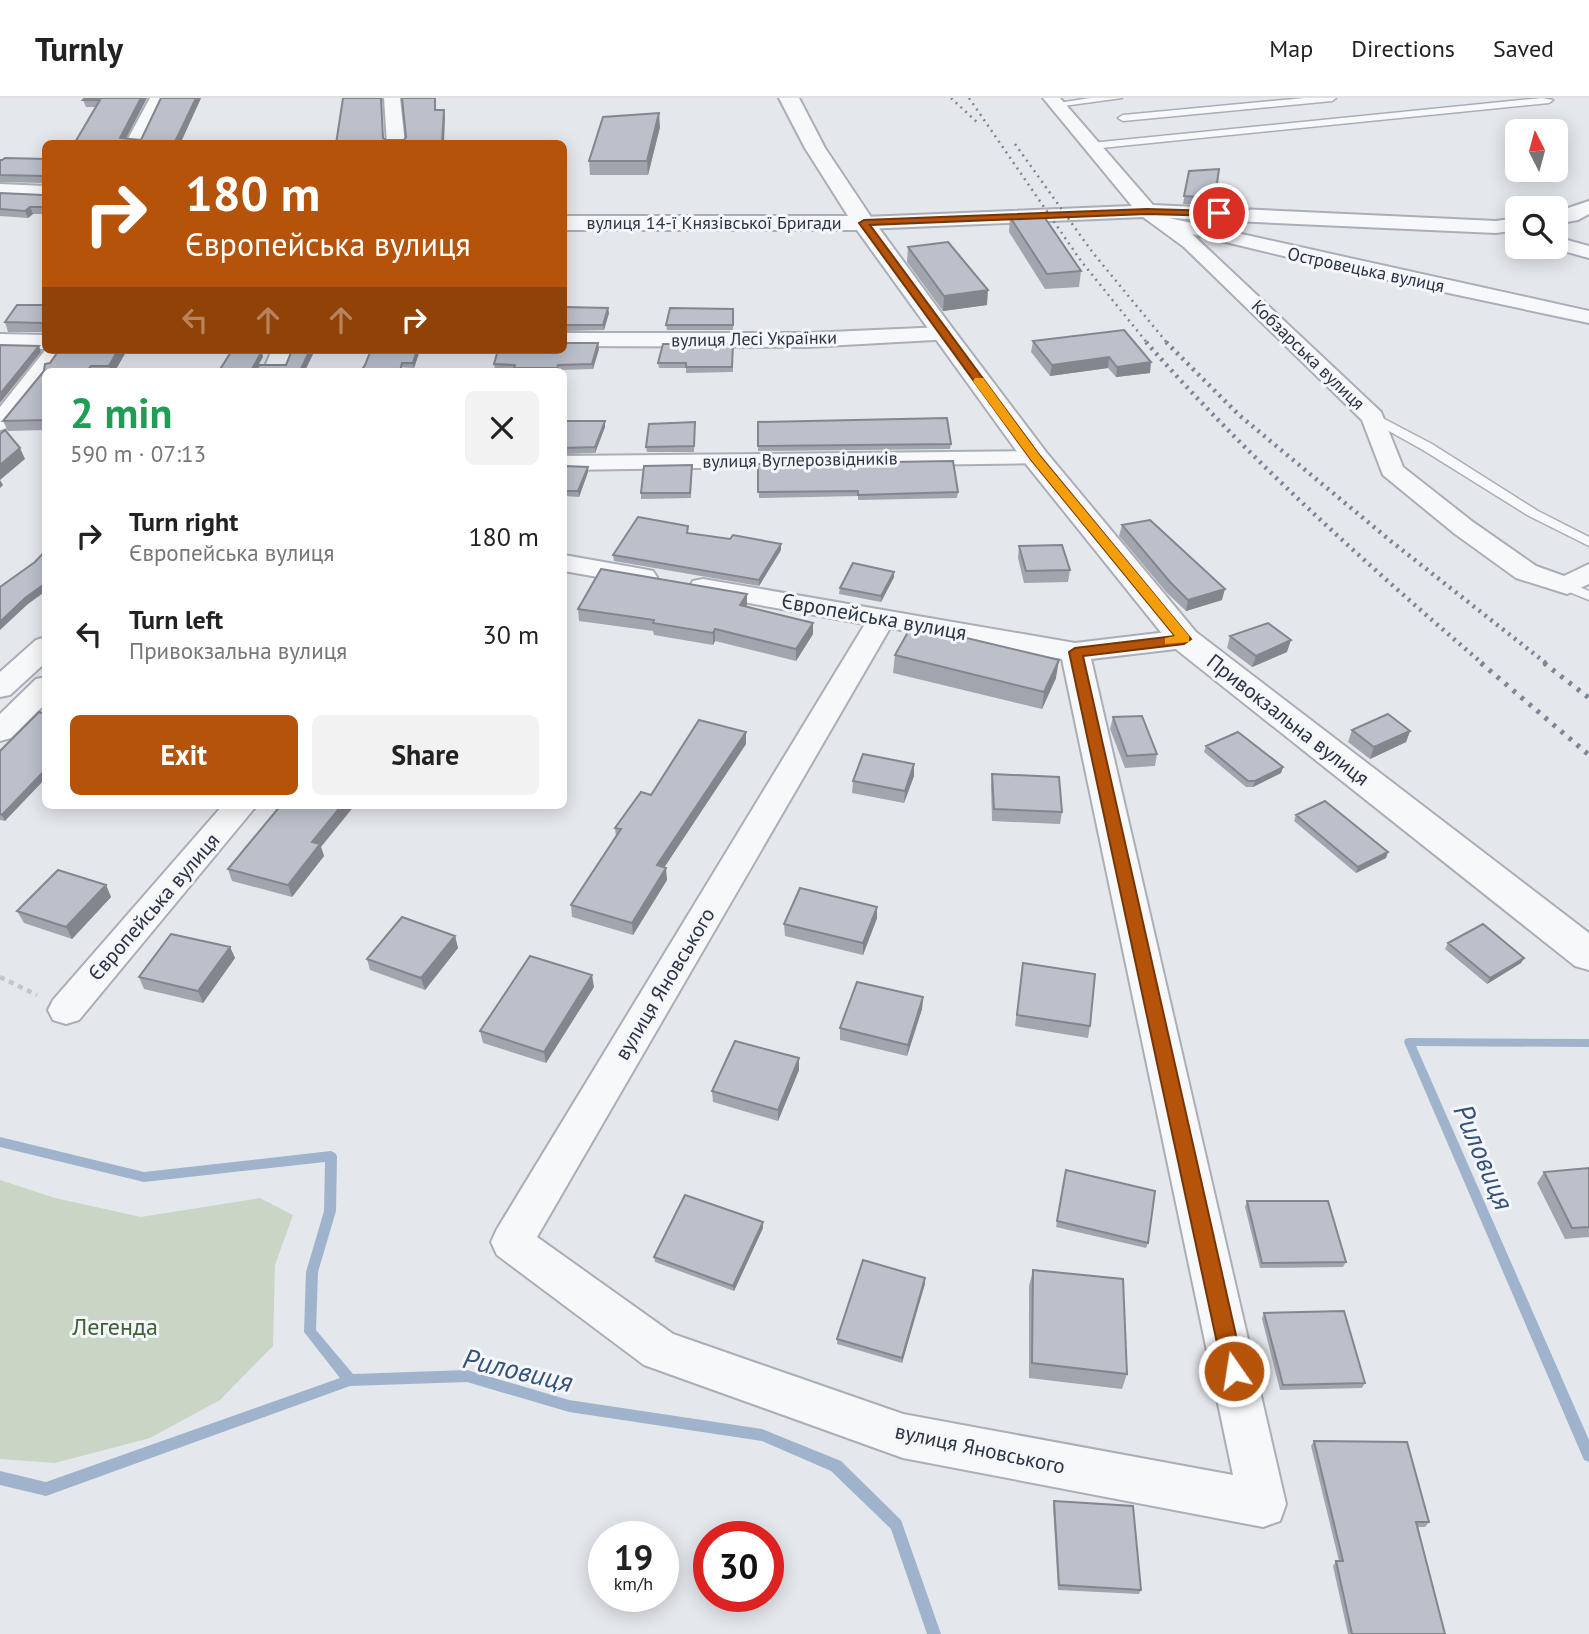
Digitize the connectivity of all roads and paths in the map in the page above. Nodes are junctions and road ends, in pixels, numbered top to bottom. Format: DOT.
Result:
graph roads {
  1 [pos="158,98"];
  2 [pos="393,98"];
  3 [pos="789,98"];
  4 [pos="1116,98"];
  5 [pos="1546,98"];
  6 [pos="1333,100"];
  7 [pos="1053,101"];
  8 [pos="1349,112"];
  9 [pos="1123,118"];
  10 [pos="1359,119"];
  11 [pos="136,140"];
  12 [pos="396,140"];
  13 [pos="1091,146"];
  14 [pos="0,191"];
  15 [pos="42,193"];
  16 [pos="1589,207"];
  17 [pos="1147,211"];
  18 [pos="1568,216"];
  19 [pos="567,223"];
  20 [pos="864,223"];
  21 [pos="1505,226"];
  22 [pos="1496,227"];
  23 [pos="1505,229"];
  24 [pos="1568,246"];
  25 [pos="1589,252"];
  26 [pos="1589,317"];
  27 [pos="944,334"];
  28 [pos="0,341"];
  29 [pos="567,341"];
  30 [pos="42,342"];
  31 [pos="53,354"];
  32 [pos="42,368"];
  33 [pos="42,368"];
  34 [pos="1373,417"];
  35 [pos="0,423"];
  36 [pos="1036,458"];
  37 [pos="567,463"];
  38 [pos="1589,542"];
  39 [pos="567,564"];
  40 [pos="1582,584"];
  41 [pos="882,618"];
  42 [pos="1184,639"];
  43 [pos="42,650"];
  44 [pos="1075,652"];
  45 [pos="0,688"];
  46 [pos="42,691"];
  47 [pos="0,731"];
  48 [pos="238,809"];
  49 [pos="1589,955"];
  50 [pos="0,977"];
  51 [pos="66,1010"];
  1 -- 11 [label="street"];
  2 -- 12 [label="street"];
  3 -- 20 [label="street, Привокзальна вулиця"];
  4 -- 7 [label="lane"];
  5 -- 10 [label="lane"];
  6 -- 9 [label="lane"];
  7 -- 13 [label="street"];
  8 -- 10 [label="lane"];
  10 -- 13 [label="lane"];
  13 -- 17 [label="street"];
  14 -- 15 [label="street"];
  16 -- 18 [label="street"];
  17 -- 20 [label="street, Островецька вулиця"];
  17 -- 22 [label="street, Островецька вулиця"];
  17 -- 26 [label="street, Островецька вулиця"];
  17 -- 34 [label="street, Кобзарська вулиця"];
  19 -- 20 [label="street, вулиця 14-ї Князівської Бригади"];
  20 -- 27 [label="street, Привокзальна вулиця"];
  21 -- 22 [label="street, Островецька вулиця"];
  22 -- 23 [label="street, Островецька вулиця"];
  24 -- 25 [label="street"];
  27 -- 29 [label="street, вулиця Лесі Українки"];
  27 -- 36 [label="street, Привокзальна вулиця"];
  28 -- 30 [label="street"];
  31 -- 33 [label="street"];
  32 -- 35 [label="street"];
  34 -- 38 [label="lane"];
  34 -- 40 [label="street, Кобзарська вулиця"];
  36 -- 37 [label="street, вулиця Вуглерозвідників"];
  36 -- 42 [label="street, Привокзальна вулиця"];
  39 -- 41 [label="street, Європейська вулиця"];
  41 -- 44 [label="street, Європейська вулиця"];
  41 -- 44 [label="street, вулиця Яновського"];
  42 -- 44 [label="street, Європейська вулиця"];
  42 -- 49 [label="street, Привокзальна вулиця"];
  43 -- 45 [label="street"];
  46 -- 47 [label="street"];
  48 -- 51 [label="street, Європейська вулиця"];
  50 -- 51 [label="path"];
}
